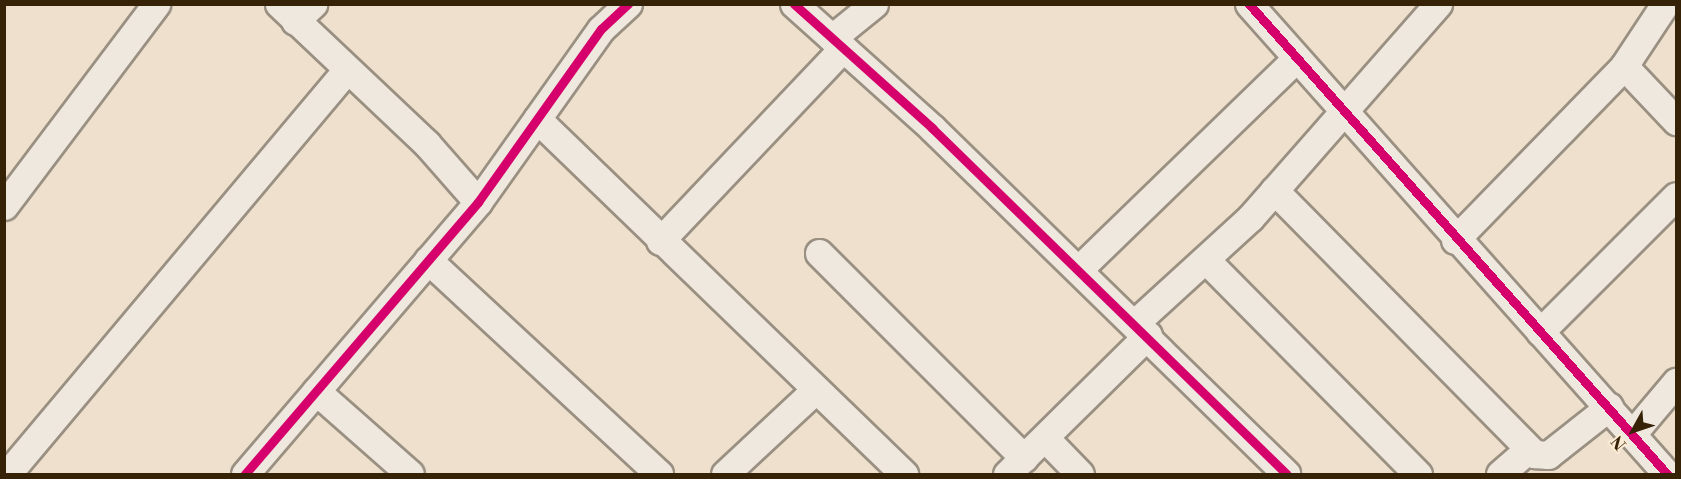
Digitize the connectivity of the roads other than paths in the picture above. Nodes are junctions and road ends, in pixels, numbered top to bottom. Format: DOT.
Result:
graph roads {
  1 [pos="156,4"];
  2 [pos="628,4"];
  3 [pos="794,4"];
  4 [pos="874,4"];
  5 [pos="1250,4"];
  6 [pos="1438,4"];
  7 [pos="1665,4"];
  8 [pos="296,10"];
  9 [pos="837,43"];
  10 [pos="1297,58"];
  11 [pos="1624,66"];
  12 [pos="345,72"];
  13 [pos="1344,112"];
  14 [pos="537,119"];
  15 [pos="1677,121"];
  16 [pos="1274,190"];
  17 [pos="1677,196"];
  18 [pos="477,202"];
  19 [pos="4,206"];
  20 [pos="1455,240"];
  21 [pos="660,241"];
  22 [pos="819,253"];
  23 [pos="428,260"];
  24 [pos="1207,261"];
  25 [pos="1079,269"];
  26 [pos="1142,329"];
  27 [pos="1540,332"];
  28 [pos="1677,382"];
  29 [pos="316,391"];
  30 [pos="814,391"];
  31 [pos="1609,407"];
  32 [pos="1633,434"];
  33 [pos="1045,438"];
  34 [pos="1528,450"];
  35 [pos="1016,466"];
  36 [pos="8,470"];
  37 [pos="245,474"];
  38 [pos="410,474"];
  39 [pos="659,474"];
  40 [pos="725,474"];
  41 [pos="904,474"];
  42 [pos="1080,474"];
  43 [pos="1286,474"];
  44 [pos="1418,474"];
  45 [pos="1500,474"];
  46 [pos="1667,474"];
  1 -- 19 [label="street"];
  2 -- 14 [label="street"];
  3 -- 9 [label="street"];
  4 -- 9 [label="street"];
  5 -- 10 [label="street"];
  6 -- 13 [label="street"];
  7 -- 11 [label="street"];
  8 -- 12 [label="street"];
  9 -- 21 [label="street"];
  9 -- 25 [label="street"];
  10 -- 13 [label="street"];
  10 -- 25 [label="street"];
  11 -- 15 [label="street"];
  11 -- 20 [label="street"];
  12 -- 18 [label="street"];
  12 -- 36 [label="street"];
  13 -- 16 [label="street"];
  13 -- 20 [label="street"];
  14 -- 18 [label="street"];
  14 -- 21 [label="street"];
  16 -- 24 [label="street"];
  16 -- 34 [label="street"];
  17 -- 27 [label="street"];
  18 -- 23 [label="street"];
  20 -- 27 [label="street"];
  21 -- 30 [label="street"];
  22 -- 35 [label="street"];
  23 -- 29 [label="street"];
  23 -- 39 [label="street"];
  24 -- 26 [label="street"];
  24 -- 44 [label="street"];
  25 -- 26 [label="street"];
  26 -- 33 [label="street"];
  26 -- 43 [label="street"];
  27 -- 31 [label="street"];
  28 -- 32 [label="street"];
  29 -- 37 [label="street"];
  29 -- 38 [label="street"];
  30 -- 40 [label="street"];
  30 -- 41 [label="street"];
  31 -- 32 [label="street"];
  31 -- 34 [label="street"];
  32 -- 46 [label="street"];
  33 -- 35 [label="street"];
  33 -- 42 [label="street"];
  34 -- 45 [label="street"];
}
